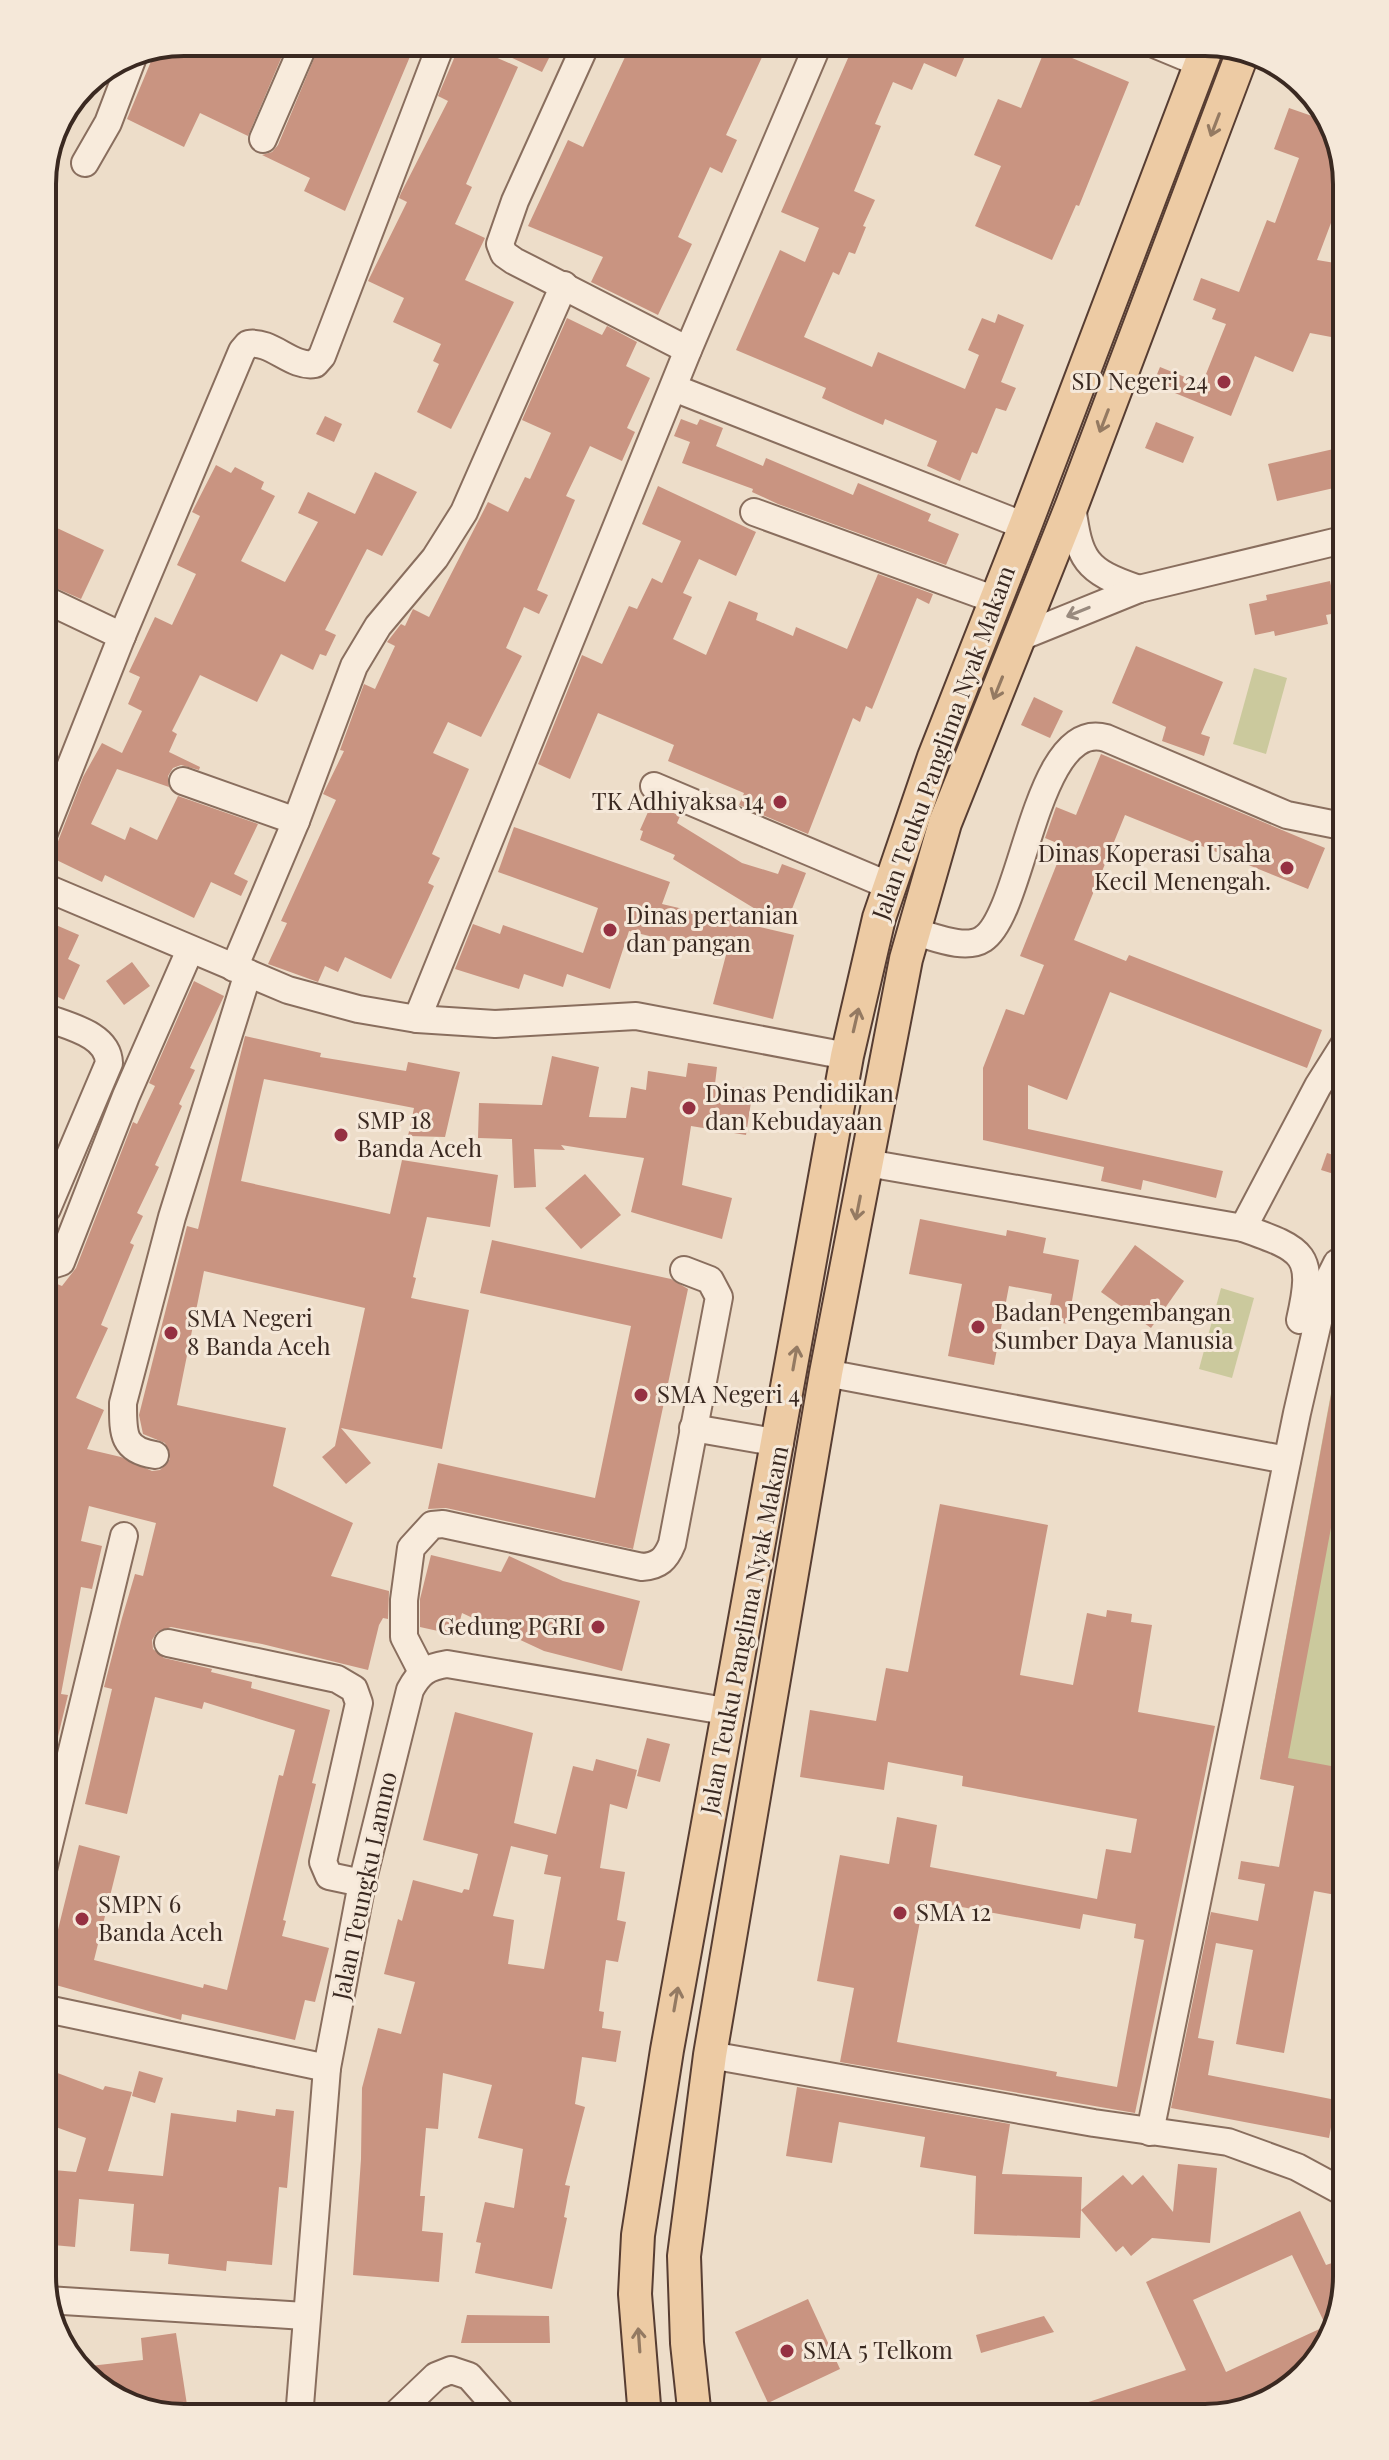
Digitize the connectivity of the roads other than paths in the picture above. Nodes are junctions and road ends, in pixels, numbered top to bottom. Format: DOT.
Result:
graph roads {
  1 [pos="299,56"];
  2 [pos="437,56"];
  3 [pos="581,56"];
  4 [pos="813,56"];
  5 [pos="1205,56"];
  6 [pos="1240,61"];
  7 [pos="128,70"];
  8 [pos="263,139"];
  9 [pos="85,163"];
  10 [pos="564,285"];
  11 [pos="688,350"];
  12 [pos="674,388"];
  13 [pos="1072,505"];
  14 [pos="754,512"];
  15 [pos="1025,526"];
  16 [pos="1333,542"];
  17 [pos="1139,589"];
  18 [pos="993,599"];
  19 [pos="56,605"];
  20 [pos="122,636"];
  21 [pos="1018,638"];
  22 [pos="183,781"];
  23 [pos="654,786"];
  24 [pos="56,803"];
  25 [pos="296,821"];
  26 [pos="1333,824"];
  27 [pos="890,886"];
  28 [pos="56,892"];
  29 [pos="912,931"];
  30 [pos="190,950"];
  31 [pos="241,971"];
  32 [pos="417,1019"];
  33 [pos="56,1022"];
  34 [pos="847,1056"];
  35 [pos="1333,1063"];
  36 [pos="867,1163"];
  37 [pos="56,1188"];
  38 [pos="1243,1228"];
  39 [pos="56,1264"];
  40 [pos="684,1270"];
  41 [pos="1333,1271"];
  42 [pos="826,1373"];
  43 [pos="693,1428"];
  44 [pos="780,1443"];
  45 [pos="155,1455"];
  46 [pos="1279,1458"];
  47 [pos="124,1536"];
  48 [pos="168,1643"];
  49 [pos="422,1672"];
  50 [pos="731,1712"];
  51 [pos="56,1816"];
  52 [pos="362,1883"];
  53 [pos="56,2011"];
  54 [pos="667,2050"];
  55 [pos="710,2055"];
  56 [pos="327,2068"];
  57 [pos="1150,2132"];
  58 [pos="1333,2186"];
  59 [pos="58,2301"];
  60 [pos="305,2316"];
  61 [pos="300,2404"];
  62 [pos="407,2404"];
  63 [pos="494,2404"];
  64 [pos="644,2404"];
  65 [pos="694,2404"];
  1 -- 8 [label="street"];
  2 -- 20 [label="street"];
  3 -- 10 [label="street"];
  4 -- 11 [label="street"];
  5 -- 15 [label="main road, Jalan Teuku Panglima Nyak Makam"];
  6 -- 13 [label="main road, Jalan Teuku Panglima Nyak Makam, one-way"];
  7 -- 9 [label="street"];
  10 -- 11 [label="street"];
  10 -- 25 [label="street"];
  11 -- 12 [label="street"];
  12 -- 15 [label="street"];
  12 -- 32 [label="street"];
  13 -- 17 [label="street"];
  13 -- 21 [label="main road, Jalan Teuku Panglima Nyak Makam"];
  14 -- 18 [label="street"];
  15 -- 18 [label="main road, Jalan Teuku Panglima Nyak Makam"];
  16 -- 17 [label="street"];
  17 -- 21 [label="street, one-way"];
  18 -- 27 [label="main road, Jalan Teuku Panglima Nyak Makam"];
  19 -- 20 [label="street"];
  20 -- 24 [label="street"];
  21 -- 29 [label="main road, Jalan Teuku Panglima Nyak Makam, one-way"];
  22 -- 25 [label="street"];
  23 -- 27 [label="street"];
  25 -- 31 [label="street"];
  26 -- 29 [label="street"];
  34 -- 27 [label="main road, Jalan Teuku Panglima Nyak Makam, one-way"];
  28 -- 30 [label="street"];
  29 -- 36 [label="main road, Jalan Teuku Panglima Nyak Makam"];
  30 -- 31 [label="street"];
  30 -- 39 [label="street"];
  31 -- 32 [label="street"];
  31 -- 45 [label="street"];
  32 -- 34 [label="street"];
  33 -- 37 [label="street"];
  44 -- 34 [label="main road, Jalan Teuku Panglima Nyak Makam, one-way"];
  35 -- 38 [label="street"];
  36 -- 38 [label="street"];
  36 -- 42 [label="main road, Jalan Teuku Panglima Nyak Makam, one-way"];
  38 -- 46 [label="street"];
  40 -- 43 [label="street"];
  41 -- 46 [label="street"];
  42 -- 46 [label="street"];
  42 -- 55 [label="main road, Jalan Teuku Panglima Nyak Makam"];
  43 -- 44 [label="street"];
  43 -- 49 [label="street"];
  44 -- 50 [label="main road, Jalan Teuku Panglima Nyak Makam"];
  46 -- 57 [label="street"];
  47 -- 51 [label="street"];
  48 -- 52 [label="street"];
  49 -- 50 [label="street"];
  49 -- 52 [label="street, Jalan Teungku Lamno"];
  54 -- 50 [label="main road, Jalan Teuku Panglima Nyak Makam, one-way"];
  52 -- 56 [label="street, Jalan Teungku Lamno"];
  53 -- 56 [label="street"];
  54 -- 55 [label="main road"];
  64 -- 54 [label="main road, Jalan Teuku Panglima Nyak Makam, one-way"];
  55 -- 57 [label="street"];
  55 -- 65 [label="main road, Jalan Teuku Panglima Nyak Makam"];
  56 -- 60 [label="street, Jalan Teungku Lamno"];
  57 -- 58 [label="street"];
  59 -- 60 [label="street"];
  60 -- 61 [label="street, Jalan Teungku Lamno"];
  62 -- 63 [label="street"];
}
